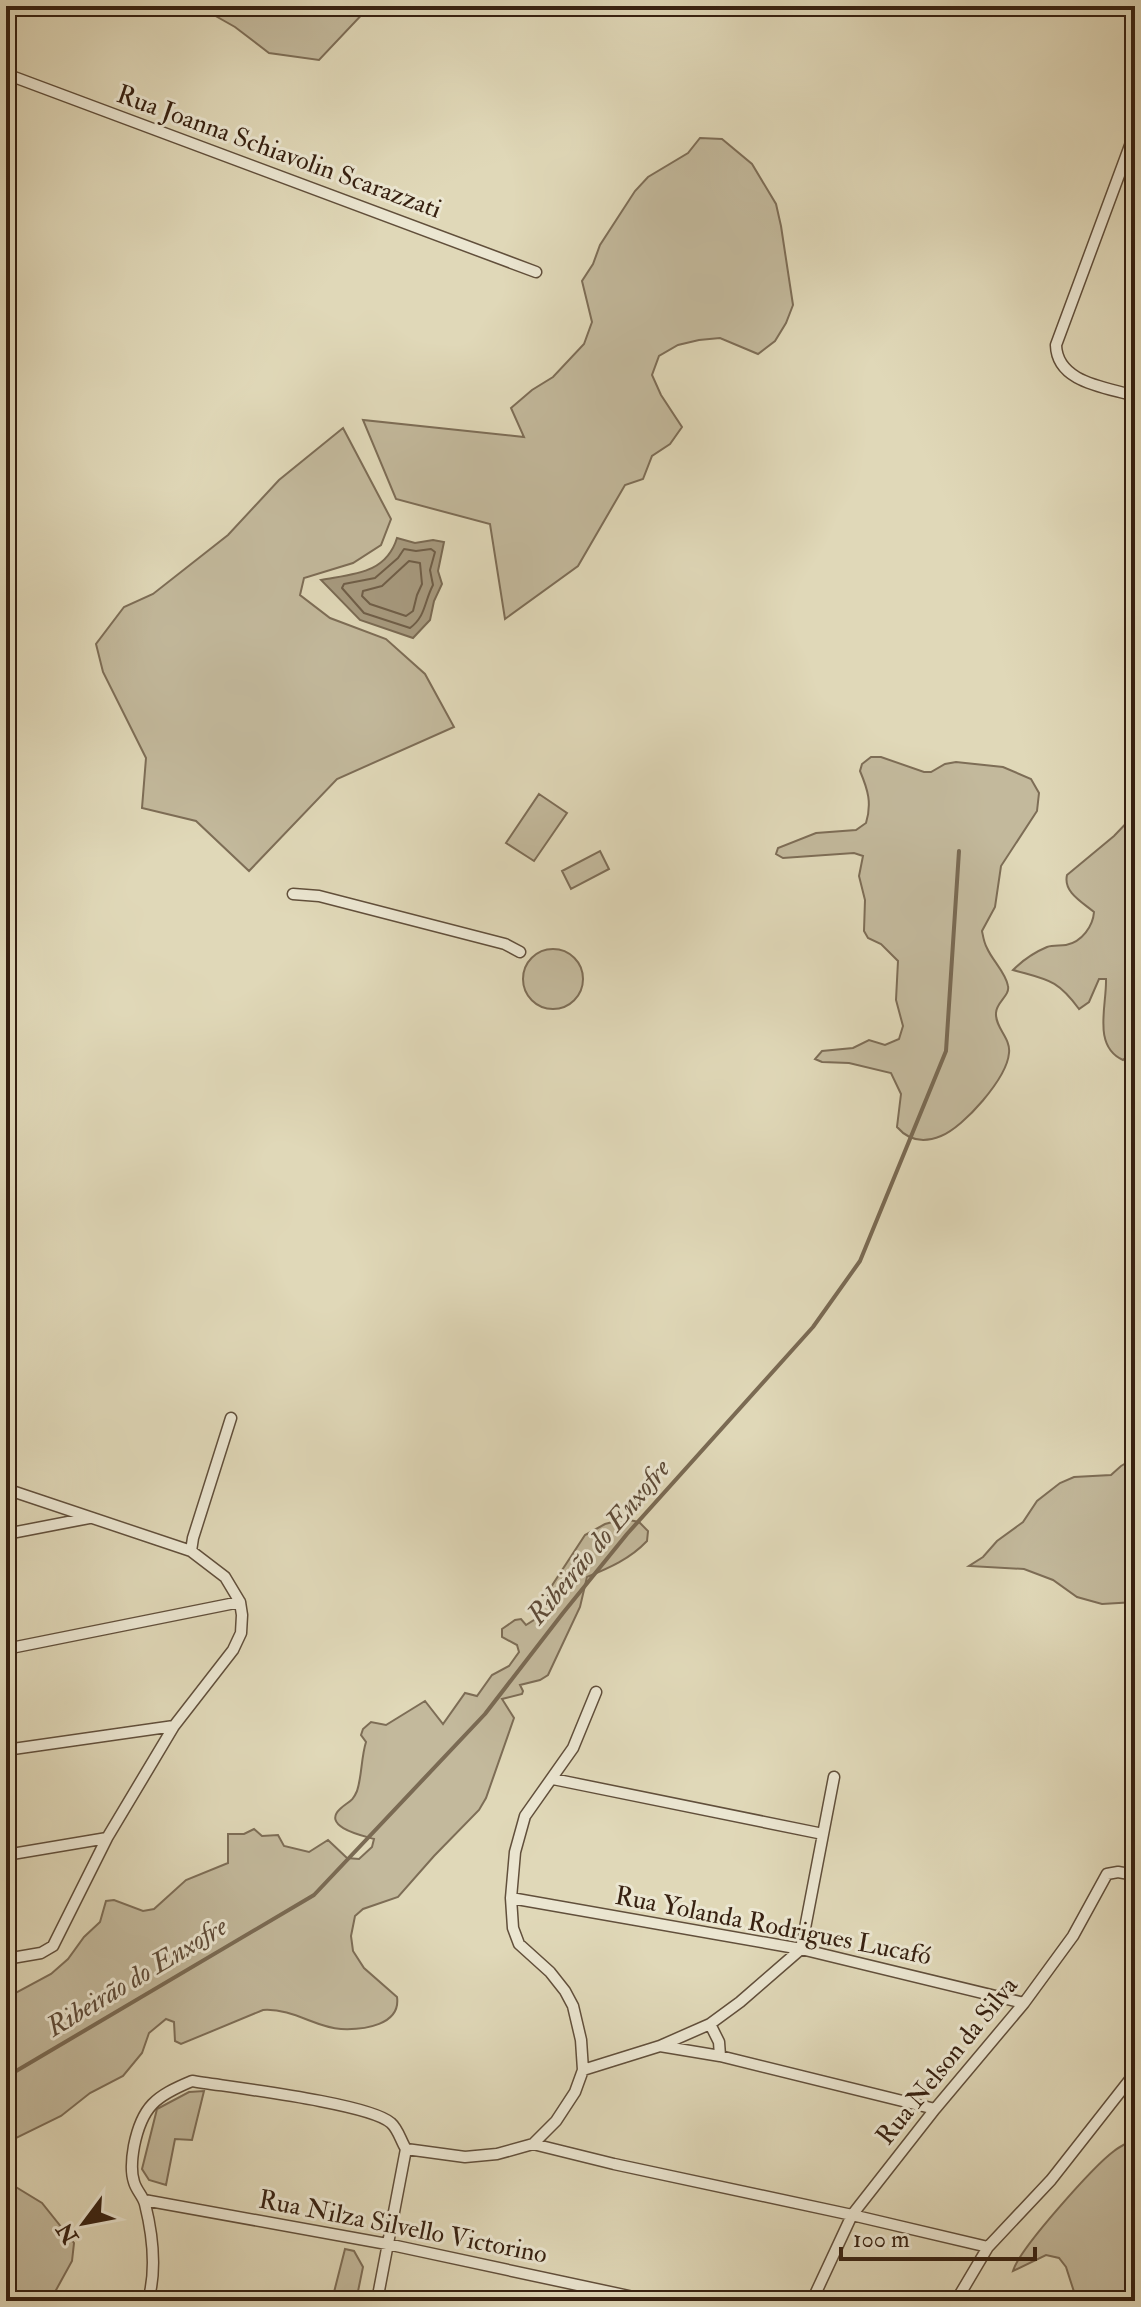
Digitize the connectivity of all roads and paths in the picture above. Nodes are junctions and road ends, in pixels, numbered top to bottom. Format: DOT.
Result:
graph roads {
  1 [pos="6,74"];
  2 [pos="1135,132"];
  3 [pos="536,272"];
  4 [pos="1135,396"];
  5 [pos="293,894"];
  6 [pos="520,952"];
  7 [pos="231,1418"];
  8 [pos="6,1489"];
  9 [pos="91,1517"];
  10 [pos="6,1534"];
  11 [pos="191,1551"];
  12 [pos="240,1602"];
  13 [pos="6,1649"];
  14 [pos="596,1692"];
  15 [pos="174,1726"];
  16 [pos="6,1750"];
  17 [pos="834,1777"];
  18 [pos="553,1779"];
  19 [pos="823,1834"];
  20 [pos="107,1838"];
  21 [pos="6,1855"];
  22 [pos="1135,1875"];
  23 [pos="511,1898"];
  24 [pos="801,1949"];
  25 [pos="6,1959"];
  26 [pos="1024,2003"];
  27 [pos="710,2024"];
  28 [pos="660,2046"];
  29 [pos="720,2056"];
  30 [pos="583,2070"];
  31 [pos="1135,2073"];
  32 [pos="935,2109"];
  33 [pos="533,2144"];
  34 [pos="406,2149"];
  35 [pos="144,2200"];
  36 [pos="852,2215"];
  37 [pos="387,2244"];
  38 [pos="988,2247"];
  39 [pos="148,2301"];
  40 [pos="377,2301"];
  41 [pos="652,2301"];
  42 [pos="812,2301"];
  43 [pos="956,2301"];
  1 -- 3 [label="street, Rua Joanna Schiavolin Scarazzati"];
  2 -- 4 [label="street"];
  5 -- 6 [label="street"];
  7 -- 11 [label="street"];
  8 -- 9 [label="street"];
  9 -- 10 [label="street"];
  9 -- 11 [label="street"];
  11 -- 12 [label="street"];
  12 -- 13 [label="street"];
  12 -- 15 [label="street"];
  14 -- 18 [label="street"];
  15 -- 16 [label="street"];
  15 -- 20 [label="street"];
  17 -- 19 [label="street"];
  18 -- 19 [label="street"];
  18 -- 23 [label="street"];
  19 -- 24 [label="street"];
  20 -- 21 [label="street"];
  20 -- 25 [label="street"];
  22 -- 26 [label="street, Rua Nelson da Silva"];
  23 -- 24 [label="street, Rua Yolanda Rodrigues Lucafó"];
  23 -- 30 [label="street"];
  24 -- 26 [label="street, Rua Yolanda Rodrigues Lucafó"];
  24 -- 27 [label="street"];
  26 -- 32 [label="street, Rua Nelson da Silva"];
  27 -- 28 [label="street"];
  27 -- 29 [label="street"];
  28 -- 29 [label="street"];
  28 -- 30 [label="street"];
  29 -- 32 [label="street"];
  30 -- 33 [label="street"];
  31 -- 38 [label="street"];
  32 -- 36 [label="street, Rua Nelson da Silva"];
  33 -- 34 [label="street"];
  33 -- 36 [label="street"];
  34 -- 35 [label="street"];
  34 -- 37 [label="street"];
  35 -- 37 [label="street, Rua Nilza Silvello Victorino"];
  35 -- 39 [label="street"];
  36 -- 38 [label="street"];
  36 -- 42 [label="street, Rua Nelson da Silva"];
  37 -- 40 [label="street"];
  37 -- 41 [label="street, Rua Nilza Silvello Victorino"];
  38 -- 43 [label="street"];
}
